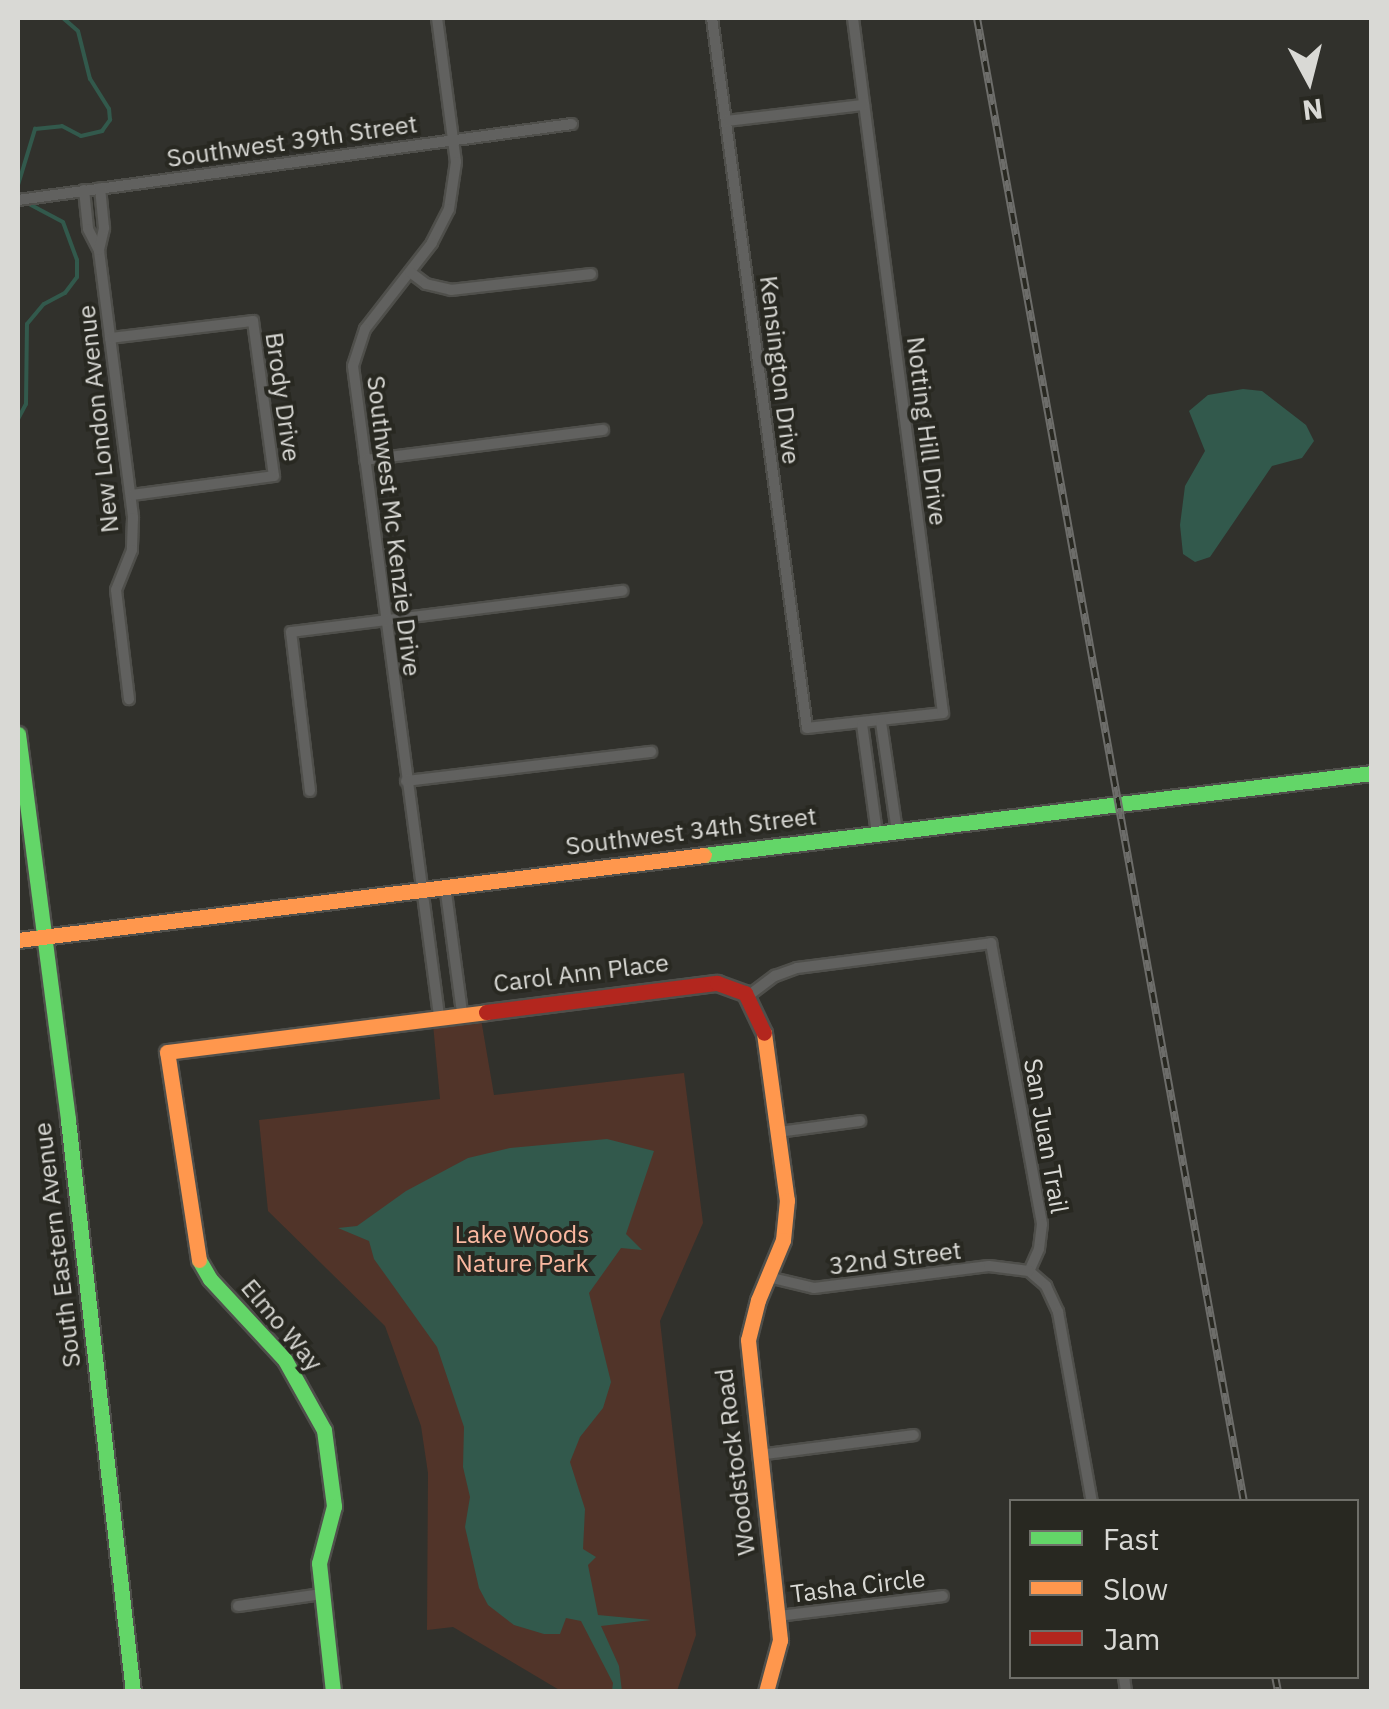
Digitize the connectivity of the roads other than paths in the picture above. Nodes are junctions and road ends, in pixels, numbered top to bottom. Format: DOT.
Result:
graph roads {
  1 [pos="437,18"];
  2 [pos="712,18"];
  3 [pos="853,18"];
  4 [pos="864,105"];
  5 [pos="727,122"];
  6 [pos="572,124"];
  7 [pos="453,139"];
  8 [pos="100,188"];
  9 [pos="84,190"];
  10 [pos="18,200"];
  11 [pos="99,251"];
  12 [pos="410,272"];
  13 [pos="592,274"];
  14 [pos="110,338"];
  15 [pos="604,430"];
  16 [pos="364,460"];
  17 [pos="130,495"];
  18 [pos="622,591"];
  19 [pos="385,620"];
  20 [pos="129,699"];
  21 [pos="882,722"];
  22 [pos="862,724"];
  23 [pos="806,728"];
  24 [pos="18,734"];
  25 [pos="651,752"];
  26 [pos="1372,773"];
  27 [pos="406,781"];
  28 [pos="310,792"];
  29 [pos="897,832"];
  30 [pos="877,834"];
  31 [pos="445,886"];
  32 [pos="421,888"];
  33 [pos="42,936"];
  34 [pos="18,940"];
  35 [pos="748,996"];
  36 [pos="462,1013"];
  37 [pos="440,1016"];
  38 [pos="167,1052"];
  39 [pos="860,1121"];
  40 [pos="779,1132"];
  41 [pos="1029,1271"];
  42 [pos="768,1277"];
  43 [pos="914,1435"];
  44 [pos="758,1455"];
  45 [pos="1091,1499"];
  46 [pos="322,1594"];
  47 [pos="944,1596"];
  48 [pos="238,1606"];
  49 [pos="778,1616"];
  50 [pos="133,1691"];
  51 [pos="123,1692"];
  52 [pos="334,1692"];
  53 [pos="766,1692"];
  1 -- 7 [label="street, Southwest Mc Kenzie Drive"];
  2 -- 5 [label="street, Kensington Drive"];
  3 -- 4 [label="street, Notting Hill Drive"];
  4 -- 5 [label="street"];
  4 -- 21 [label="street, Notting Hill Drive"];
  5 -- 23 [label="street, Kensington Drive"];
  6 -- 7 [label="street, Southwest 39th Street"];
  7 -- 8 [label="street, Southwest 39th Street"];
  7 -- 12 [label="street, Southwest Mc Kenzie Drive"];
  8 -- 9 [label="street, Southwest 39th Street"];
  8 -- 11 [label="street, New London Avenue"];
  9 -- 10 [label="street, Southwest 39th Street"];
  9 -- 11 [label="street, New London Avenue"];
  11 -- 14 [label="street, New London Avenue"];
  12 -- 13 [label="street"];
  12 -- 16 [label="street, Southwest Mc Kenzie Drive"];
  14 -- 17 [label="street, New London Avenue"];
  14 -- 17 [label="street, Brody Drive"];
  15 -- 16 [label="street"];
  16 -- 19 [label="street, Southwest Mc Kenzie Drive"];
  17 -- 20 [label="street, New London Avenue"];
  18 -- 19 [label="street"];
  19 -- 27 [label="street, Southwest Mc Kenzie Drive"];
  19 -- 28 [label="street"];
  21 -- 22 [label="street, Notting Hill Drive"];
  21 -- 29 [label="street"];
  22 -- 23 [label="street, Notting Hill Drive"];
  22 -- 30 [label="street"];
  24 -- 33 [label="street, South Eastern Avenue"];
  25 -- 27 [label="street"];
  26 -- 29 [label="street, Southwest 34th Street"];
  27 -- 32 [label="street, Southwest Mc Kenzie Drive"];
  29 -- 30 [label="street, Southwest 34th Street"];
  30 -- 31 [label="street, Southwest 34th Street"];
  31 -- 32 [label="street, Southwest 34th Street"];
  31 -- 36 [label="street"];
  32 -- 33 [label="street, Southwest 34th Street"];
  32 -- 37 [label="street, Southwest Mc Kenzie Drive"];
  33 -- 34 [label="street, Southwest 34th Street"];
  33 -- 50 [label="street, South Eastern Avenue"];
  35 -- 36 [label="street, Carol Ann Place"];
  35 -- 40 [label="street, Woodstock Road"];
  35 -- 41 [label="street, San Juan Trail"];
  36 -- 37 [label="street, Carol Ann Place"];
  37 -- 38 [label="street, Carol Ann Place"];
  38 -- 46 [label="street, Elmo Way"];
  39 -- 40 [label="street"];
  40 -- 42 [label="street, Woodstock Road"];
  41 -- 42 [label="street, 32nd Street"];
  41 -- 45 [label="street"];
  42 -- 44 [label="street, Woodstock Road"];
  43 -- 44 [label="street"];
  44 -- 49 [label="street, Woodstock Road"];
  46 -- 48 [label="street"];
  46 -- 52 [label="street, Elmo Way"];
  47 -- 49 [label="street, Tasha Circle"];
  49 -- 53 [label="street, Woodstock Road"];
  50 -- 51 [label="street"];
}
